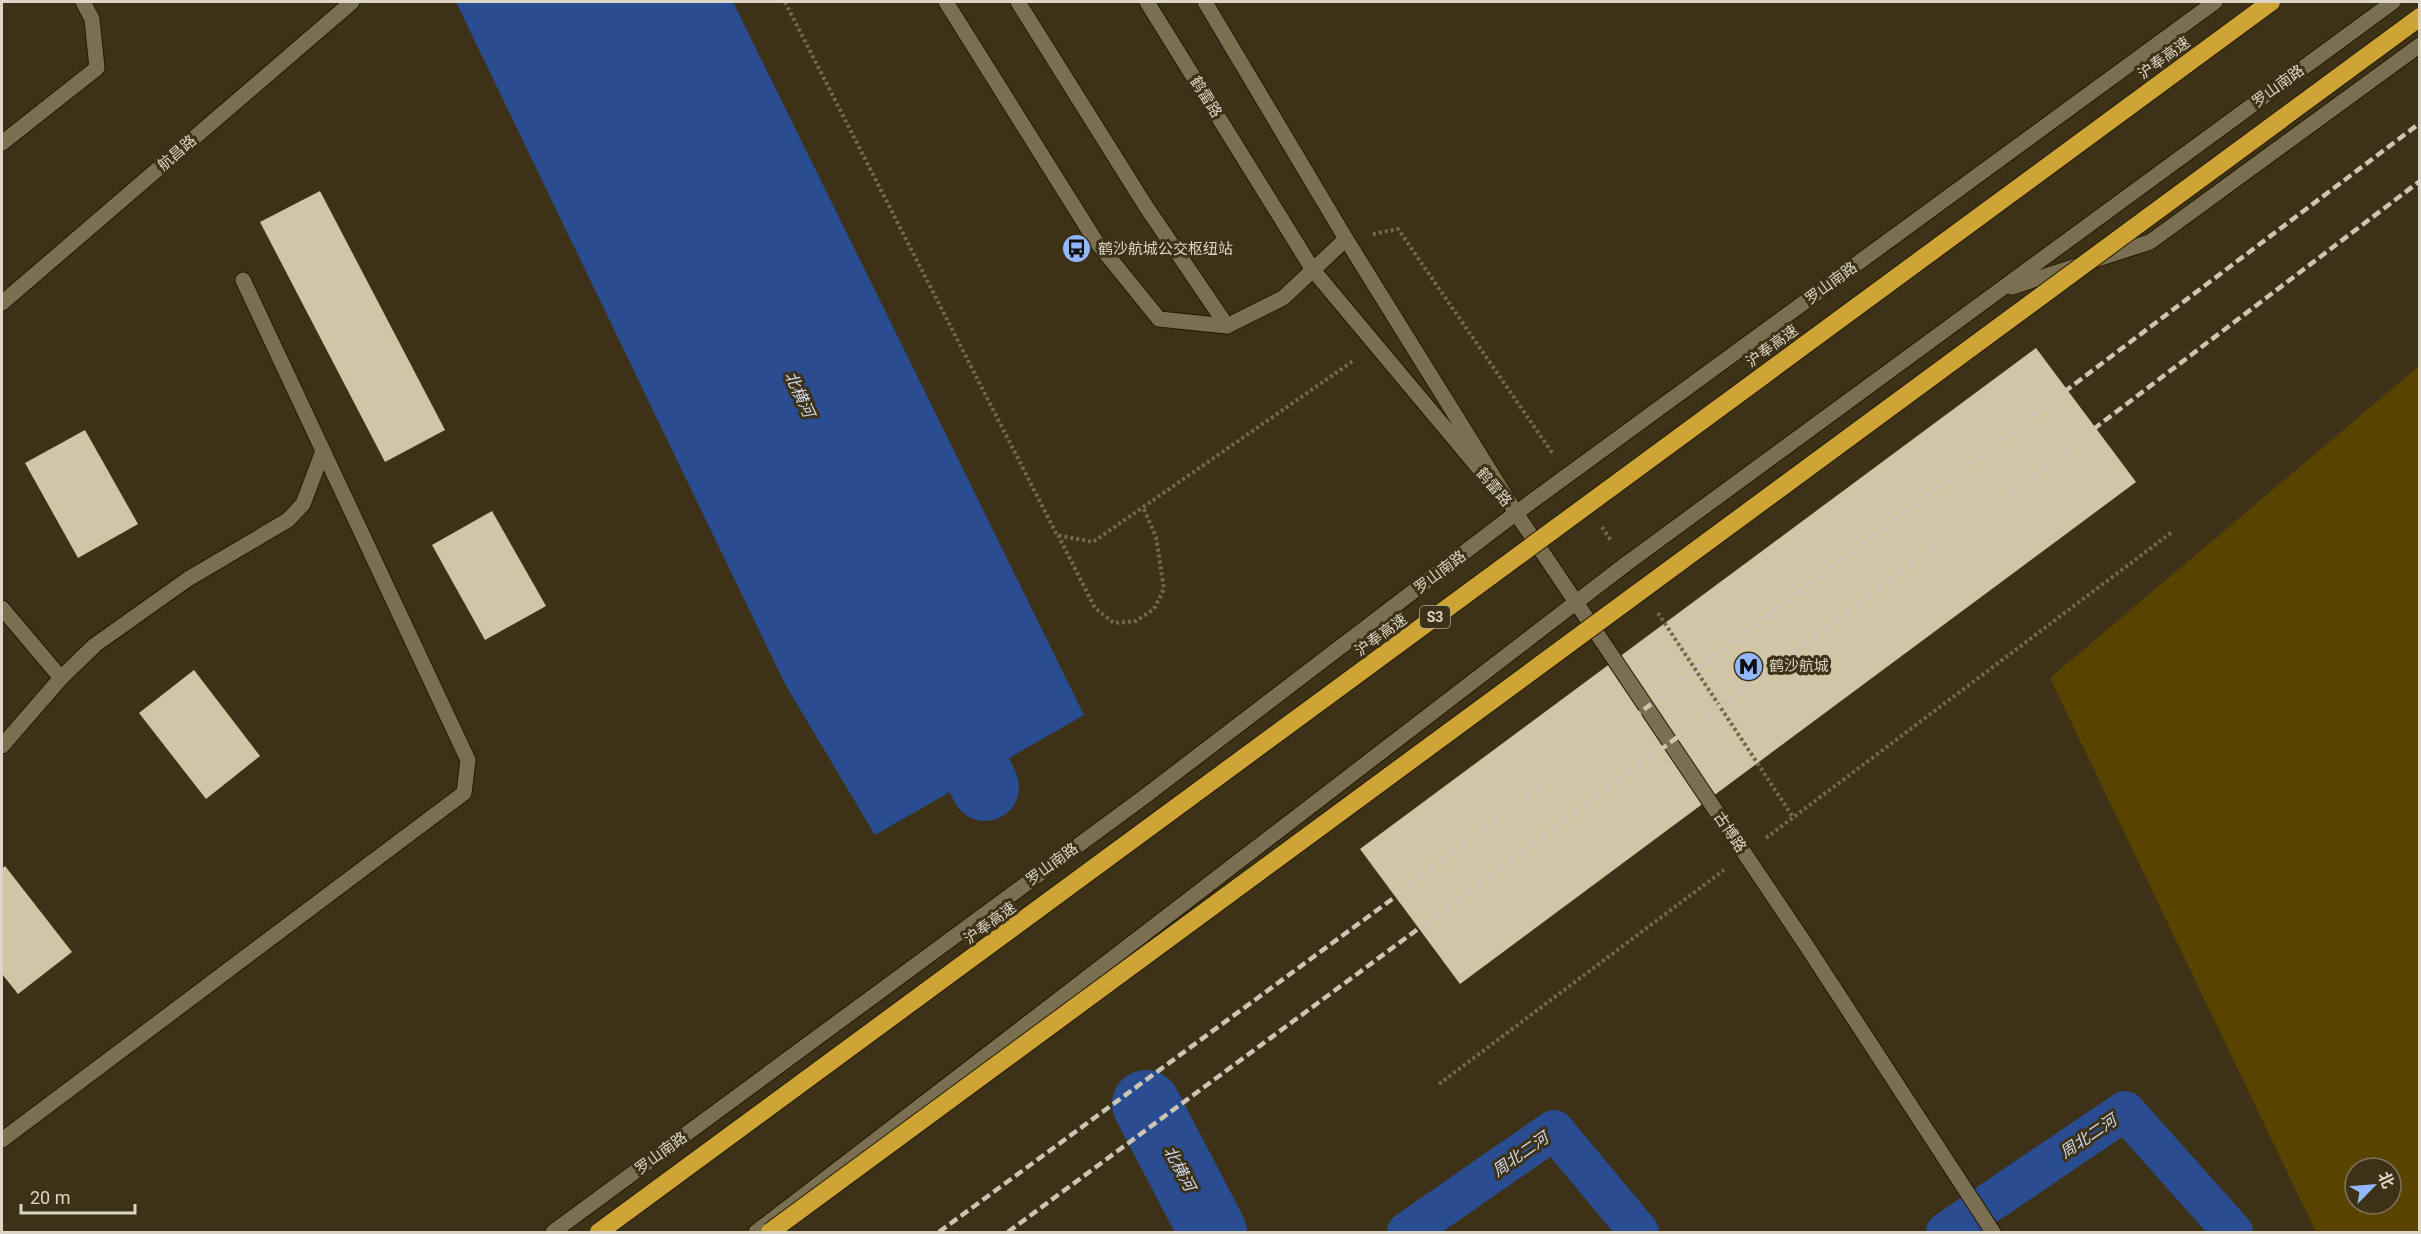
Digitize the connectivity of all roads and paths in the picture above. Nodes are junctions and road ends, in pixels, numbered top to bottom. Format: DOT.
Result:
graph roads {
  1 [pos="83,2"];
  2 [pos="352,2"];
  3 [pos="785,2"];
  4 [pos="946,2"];
  5 [pos="1018,2"];
  6 [pos="1147,2"];
  7 [pos="1205,2"];
  8 [pos="2215,2"];
  9 [pos="2271,2"];
  10 [pos="2393,2"];
  11 [pos="2420,17"];
  12 [pos="2420,45"];
  13 [pos="2,143"];
  14 [pos="1346,238"];
  15 [pos="1313,270"];
  16 [pos="243,280"];
  17 [pos="1998,291"];
  18 [pos="2,303"];
  19 [pos="1227,326"];
  20 [pos="1376,345"];
  21 [pos="323,451"];
  22 [pos="1143,507"];
  23 [pos="1516,513"];
  24 [pos="2172,532"];
  25 [pos="1057,535"];
  26 [pos="1576,602"];
  27 [pos="2,608"];
  28 [pos="61,678"];
  29 [pos="2,746"];
  30 [pos="1744,854"];
  31 [pos="1439,1084"];
  32 [pos="2,1140"];
  33 [pos="553,1233"];
  34 [pos="599,1233"];
  35 [pos="756,1233"];
  36 [pos="770,1233"];
  37 [pos="1993,1233"];
  1 -- 13 [label="main road"];
  2 -- 18 [label="main road, 航昌路"];
  3 -- 25 [label="path"];
  4 -- 19 [label="main road"];
  5 -- 19 [label="main road"];
  6 -- 15 [label="main road, 鹤雷路"];
  7 -- 14 [label="main road, 鹤雷路"];
  8 -- 23 [label="main road, 罗山南路"];
  9 -- 34 [label="highway, 沪奉高速 / S3, bridge"];
  10 -- 17 [label="main road, 罗山南路"];
  11 -- 36 [label="highway, bridge"];
  12 -- 17 [label="main road"];
  14 -- 15 [label="main road"];
  14 -- 23 [label="main road, 鹤雷路"];
  15 -- 19 [label="main road"];
  15 -- 20 [label="main road, 鹤雷路"];
  16 -- 21 [label="main road"];
  17 -- 26 [label="main road, 罗山南路"];
  20 -- 22 [label="path"];
  20 -- 23 [label="main road, 鹤雷路"];
  21 -- 28 [label="main road"];
  21 -- 32 [label="main road"];
  22 -- 25 [label="path"];
  22 -- 25 [label="path"];
  23 -- 26 [label="main road, 古博路"];
  23 -- 33 [label="main road, 罗山南路"];
  24 -- 30 [label="path"];
  26 -- 30 [label="main road, 古博路"];
  26 -- 35 [label="main road, 罗山南路"];
  27 -- 28 [label="main road"];
  28 -- 29 [label="main road"];
  30 -- 31 [label="path"];
  30 -- 37 [label="main road, 古博路"];
}
